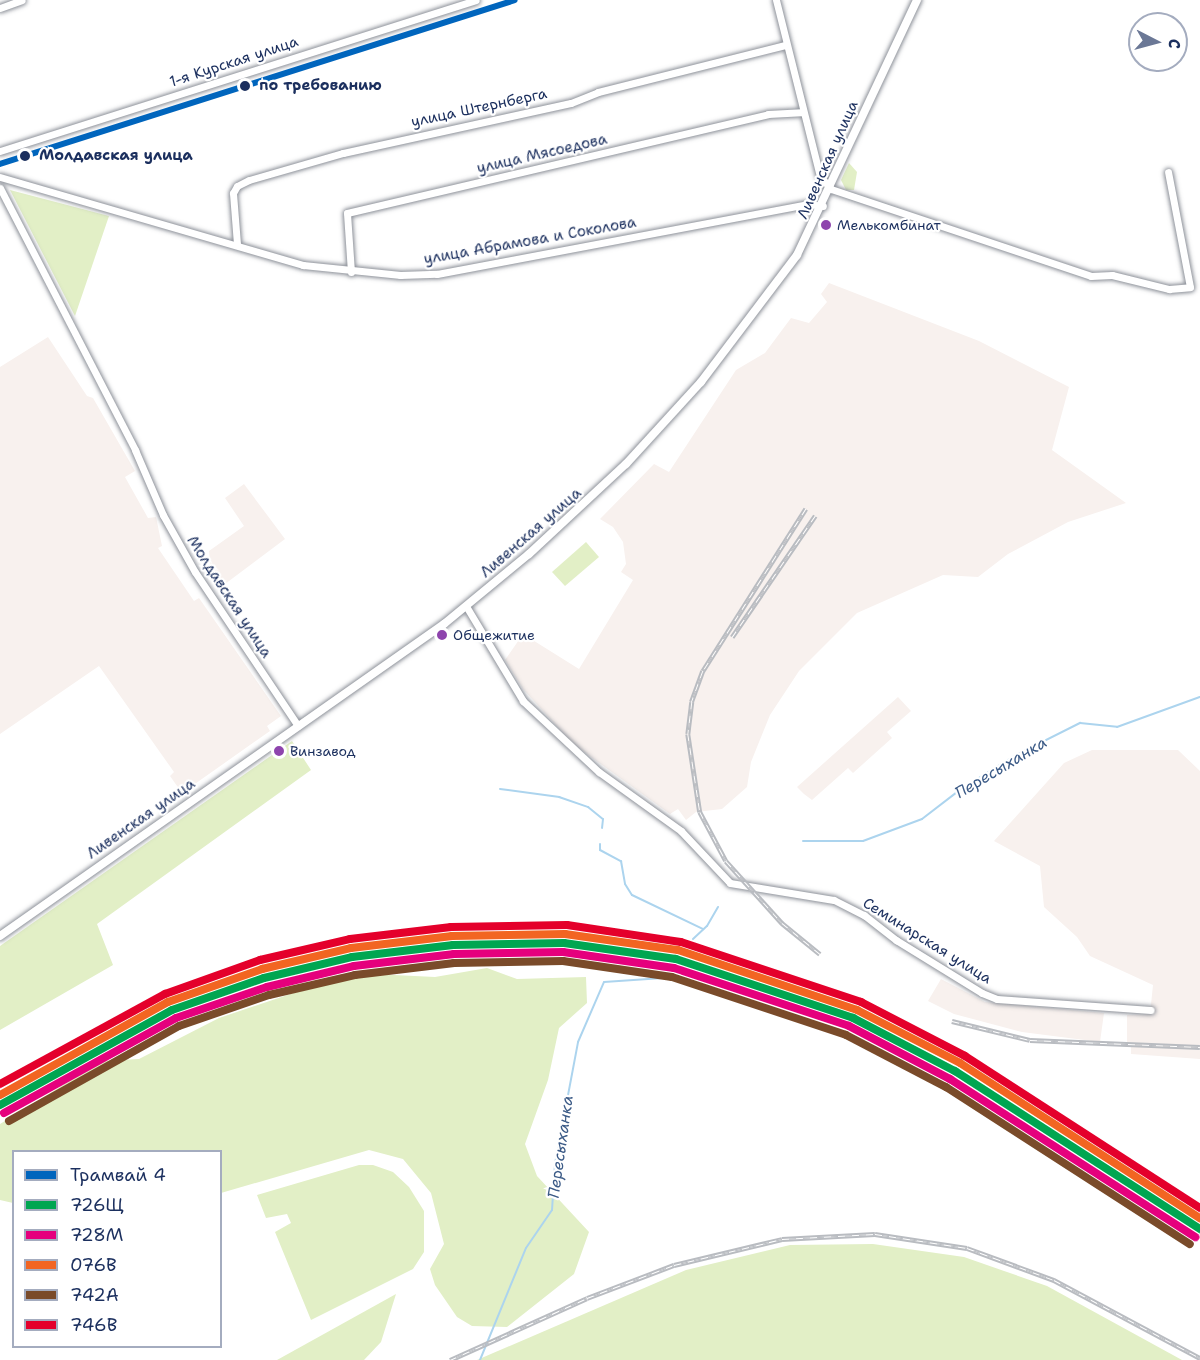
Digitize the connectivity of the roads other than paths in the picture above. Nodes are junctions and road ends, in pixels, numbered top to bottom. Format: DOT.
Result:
graph roads {
  1 [pos="22,0"];
  2 [pos="476,0"];
  3 [pos="776,0"];
  4 [pos="917,0"];
  5 [pos="468,1"];
  6 [pos="0,8"];
  7 [pos="785,45"];
  8 [pos="801,112"];
  9 [pos="0,151"];
  10 [pos="1168,172"];
  11 [pos="0,177"];
  12 [pos="0,188"];
  13 [pos="831,189"];
  14 [pos="823,206"];
  15 [pos="237,244"];
  16 [pos="351,272"];
  17 [pos="466,606"];
  18 [pos="298,726"];
  19 [pos="0,936"];
  20 [pos="1151,1010"];
  1 -- 6 [label="street"];
  2 -- 5 [label="street, 1-я Курская улица"];
  3 -- 7 [label="street"];
  4 -- 13 [label="main road, Ливенская улица"];
  5 -- 9 [label="street, 1-я Курская улица"];
  7 -- 8 [label="street"];
  7 -- 15 [label="street, улица Штернберга"];
  8 -- 13 [label="street"];
  8 -- 16 [label="street, улица Мясоедова"];
  10 -- 13 [label="street"];
  11 -- 15 [label="street, улица Абрамова и Соколова"];
  12 -- 18 [label="street, Молдавская улица"];
  13 -- 14 [label="main road, Ливенская улица"];
  14 -- 16 [label="street, улица Абрамова и Соколова"];
  14 -- 17 [label="main road, Ливенская улица"];
  15 -- 16 [label="street, улица Абрамова и Соколова"];
  17 -- 18 [label="main road, Ливенская улица"];
  17 -- 20 [label="street, Семинарская улица"];
  18 -- 19 [label="main road, Ливенская улица"];
}
